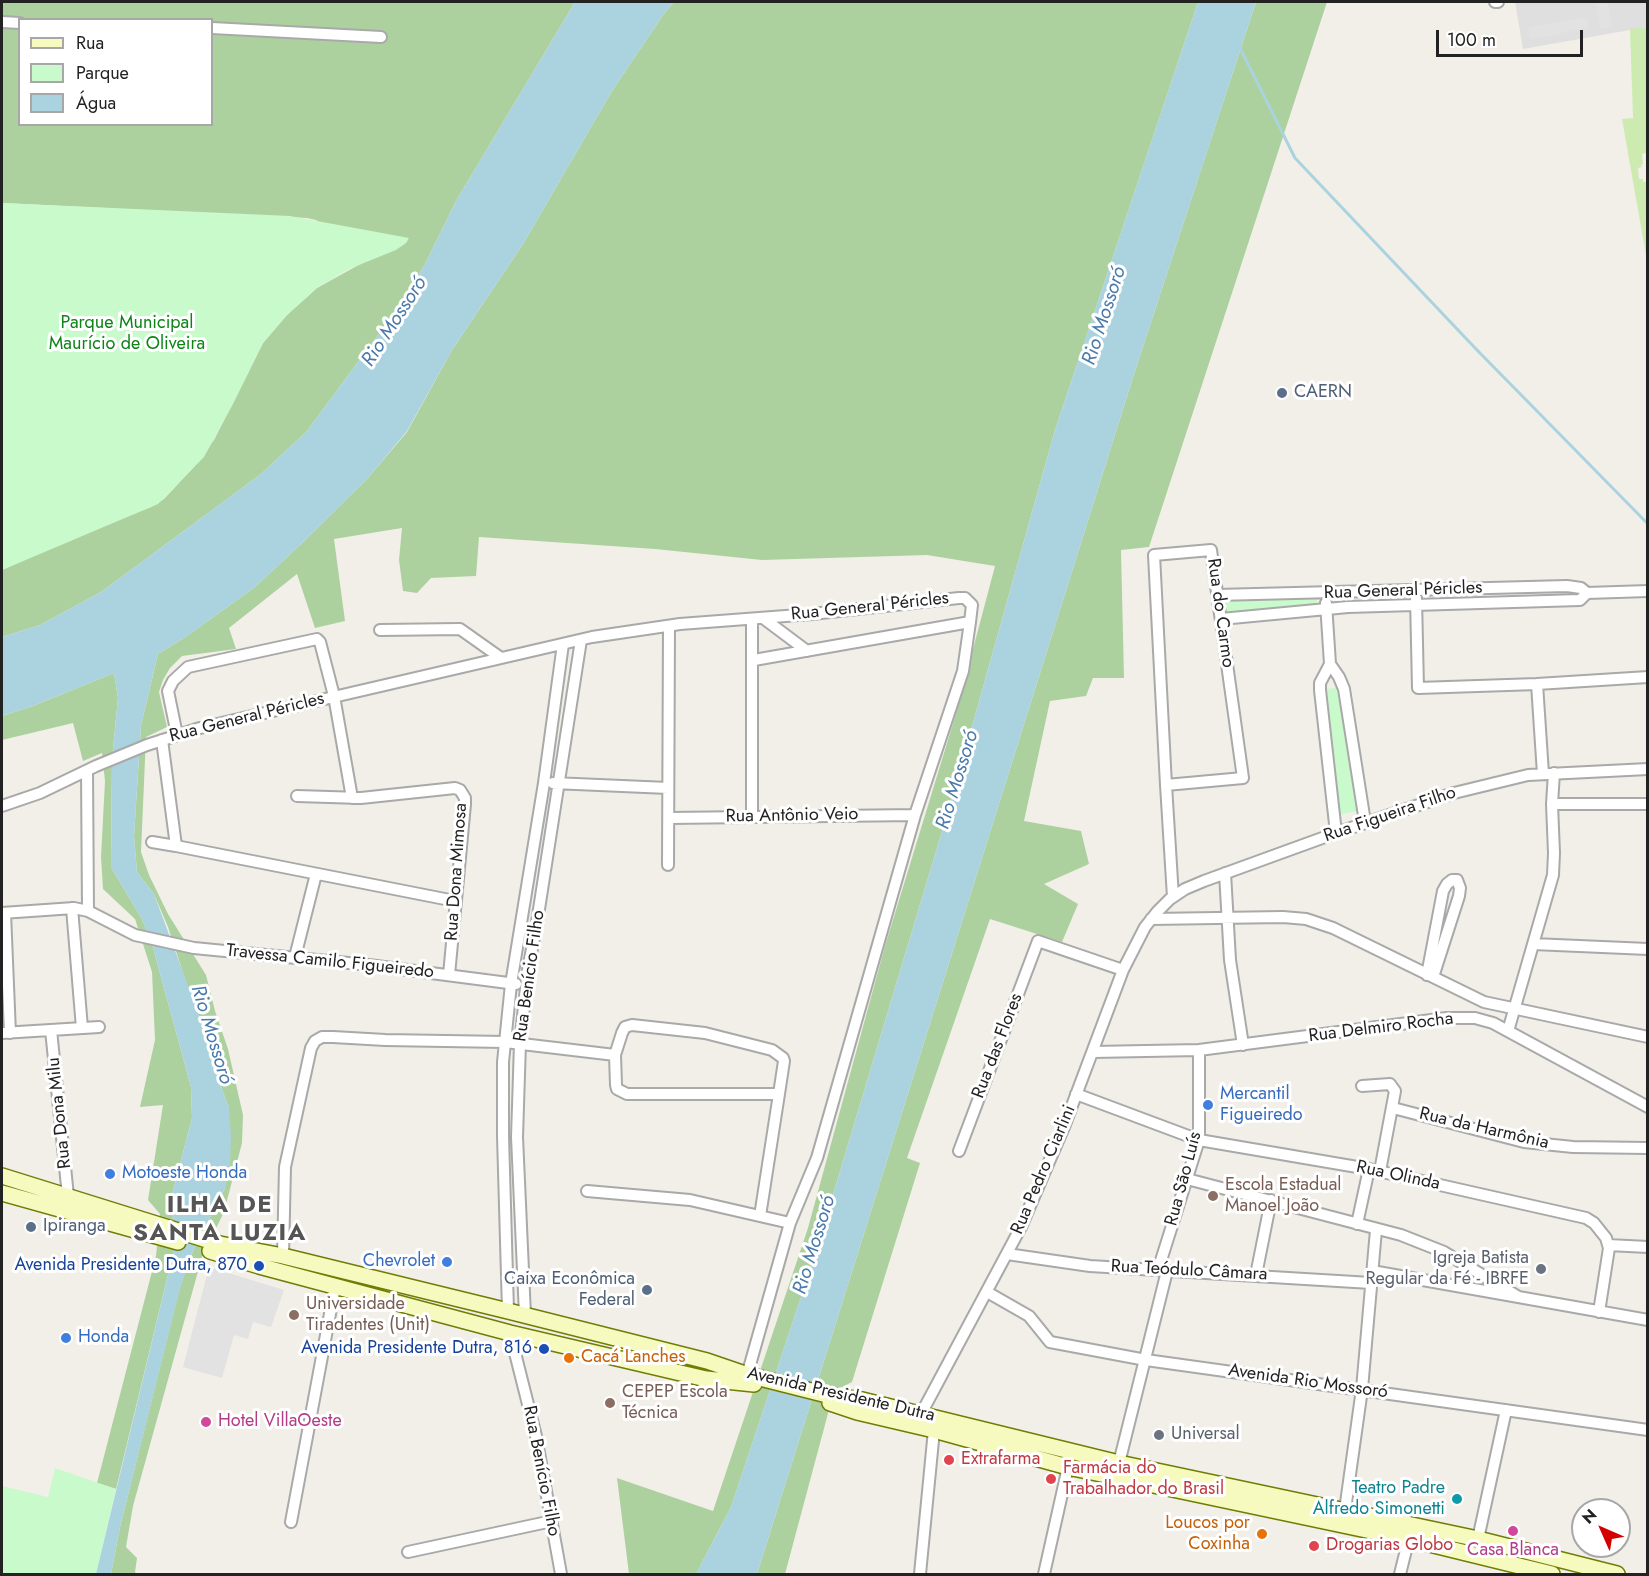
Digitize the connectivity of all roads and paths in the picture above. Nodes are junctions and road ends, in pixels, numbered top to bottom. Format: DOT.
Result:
graph roads {
  1 [pos="2,22"];
  2 [pos="18,23"];
  3 [pos="213,28"];
  4 [pos="381,37"];
  5 [pos="1416,591"];
  6 [pos="1647,591"];
  7 [pos="1587,593"];
  8 [pos="1325,594"];
  9 [pos="1217,596"];
  10 [pos="1417,604"];
  11 [pos="1326,608"];
  12 [pos="758,619"];
  13 [pos="1221,619"];
  14 [pos="970,622"];
  15 [pos="669,626"];
  16 [pos="380,630"];
  17 [pos="581,640"];
  18 [pos="563,644"];
  19 [pos="807,651"];
  20 [pos="501,658"];
  21 [pos="754,660"];
  22 [pos="1330,664"];
  23 [pos="1647,677"];
  24 [pos="1537,684"];
  25 [pos="334,696"];
  26 [pos="177,735"];
  27 [pos="162,740"];
  28 [pos="92,768"];
  29 [pos="1647,769"];
  30 [pos="1549,773"];
  31 [pos="544,783"];
  32 [pos="559,783"];
  33 [pos="1166,784"];
  34 [pos="669,788"];
  35 [pos="297,796"];
  36 [pos="351,798"];
  37 [pos="1552,804"];
  38 [pos="1647,804"];
  39 [pos="2,806"];
  40 [pos="915,815"];
  41 [pos="752,817"];
  42 [pos="669,818"];
  43 [pos="1365,822"];
  44 [pos="1336,832"];
  45 [pos="152,842"];
  46 [pos="176,846"];
  47 [pos="668,865"];
  48 [pos="1225,873"];
  49 [pos="316,874"];
  50 [pos="1173,897"];
  51 [pos="455,901"];
  52 [pos="72,908"];
  53 [pos="88,912"];
  54 [pos="3,913"];
  55 [pos="1152,918"];
  56 [pos="1228,918"];
  57 [pos="1533,944"];
  58 [pos="1647,949"];
  59 [pos="295,957"];
  60 [pos="1123,970"];
  61 [pos="449,975"];
  62 [pos="1430,976"];
  63 [pos="511,984"];
  64 [pos="525,985"];
  65 [pos="1514,1010"];
  66 [pos="99,1027"];
  67 [pos="82,1028"];
  68 [pos="51,1030"];
  69 [pos="1508,1031"];
  70 [pos="6,1033"];
  71 [pos="1647,1037"];
  72 [pos="505,1042"];
  73 [pos="520,1043"];
  74 [pos="1243,1045"];
  75 [pos="1199,1050"];
  76 [pos="1093,1052"];
  77 [pos="615,1055"];
  78 [pos="1362,1086"];
  79 [pos="779,1094"];
  80 [pos="1076,1094"];
  81 [pos="1647,1107"];
  82 [pos="1393,1108"];
  83 [pos="503,1118"];
  84 [pos="517,1118"];
  85 [pos="1199,1140"];
  86 [pos="1647,1148"];
  87 [pos="959,1151"];
  88 [pos="1374,1170"];
  89 [pos="2,1176"];
  90 [pos="1187,1179"];
  91 [pos="587,1191"];
  92 [pos="2,1193"];
  93 [pos="68,1196"];
  94 [pos="1271,1200"];
  95 [pos="760,1216"];
  96 [pos="790,1223"];
  97 [pos="1357,1224"];
  98 [pos="506,1228"];
  99 [pos="521,1228"];
  100 [pos="1376,1230"];
  101 [pos="156,1231"];
  102 [pos="1608,1245"];
  103 [pos="1647,1247"];
  104 [pos="218,1248"];
  105 [pos="1007,1254"];
  106 [pos="283,1256"];
  107 [pos="1162,1271"];
  108 [pos="1372,1271"];
  109 [pos="1256,1275"];
  110 [pos="1371,1283"];
  111 [pos="335,1287"];
  112 [pos="421,1289"];
  113 [pos="987,1292"];
  114 [pos="1517,1296"];
  115 [pos="416,1307"];
  116 [pos="508,1311"];
  117 [pos="1599,1312"];
  118 [pos="525,1315"];
  119 [pos="1647,1320"];
  120 [pos="510,1333"];
  121 [pos="1146,1360"];
  122 [pos="750,1379"];
  123 [pos="1362,1389"];
  124 [pos="830,1399"];
  125 [pos="1506,1410"];
  126 [pos="921,1413"];
  127 [pos="934,1430"];
  128 [pos="1647,1430"];
  129 [pos="1119,1463"];
  130 [pos="1068,1467"];
  131 [pos="1229,1486"];
  132 [pos="1226,1502"];
  133 [pos="1345,1510"];
  134 [pos="552,1521"];
  135 [pos="291,1522"];
  136 [pos="1410,1532"];
  137 [pos="1478,1539"];
  138 [pos="408,1552"];
  139 [pos="1612,1574"];
  140 [pos="561,1575"];
  141 [pos="920,1575"];
  142 [pos="1044,1575"];
  143 [pos="1400,1575"];
  144 [pos="1552,1575"];
  1 -- 2 [label="street"];
  3 -- 4 [label="street"];
  5 -- 7 [label="street, Rua General Péricles"];
  5 -- 8 [label="street, Rua General Péricles"];
  5 -- 10 [label="street"];
  6 -- 7 [label="street, Rua General Péricles"];
  7 -- 10 [label="street, Rua General Péricles"];
  8 -- 9 [label="street, Rua General Péricles"];
  8 -- 11 [label="street"];
  9 -- 13 [label="street, Rua do Carmo"];
  9 -- 33 [label="street, Rua do Carmo"];
  10 -- 11 [label="street, Rua General Péricles"];
  10 -- 24 [label="street"];
  11 -- 13 [label="street, Rua General Péricles"];
  11 -- 22 [label="street"];
  12 -- 14 [label="street, Rua General Péricles"];
  12 -- 15 [label="street, Rua General Péricles"];
  12 -- 19 [label="street, Rua General Péricles"];
  12 -- 21 [label="street"];
  13 -- 33 [label="street, Rua do Carmo"];
  14 -- 19 [label="street, Rua General Péricles"];
  14 -- 40 [label="street"];
  15 -- 17 [label="street, Rua General Péricles"];
  15 -- 34 [label="street"];
  16 -- 20 [label="street"];
  17 -- 18 [label="street, Rua General Péricles"];
  17 -- 32 [label="street, Rua Benício Filho"];
  18 -- 20 [label="street, Rua General Péricles"];
  18 -- 31 [label="street, Rua Benício Filho"];
  19 -- 21 [label="street, Rua General Péricles"];
  20 -- 25 [label="street, Rua General Péricles"];
  21 -- 41 [label="street"];
  22 -- 43 [label="street"];
  22 -- 44 [label="street"];
  23 -- 24 [label="street"];
  24 -- 30 [label="street"];
  25 -- 26 [label="street, Rua General Péricles"];
  25 -- 26 [label="street"];
  25 -- 36 [label="street"];
  26 -- 27 [label="street, Rua General Péricles"];
  27 -- 28 [label="street, Rua General Péricles"];
  27 -- 46 [label="street"];
  28 -- 39 [label="street, Rua General Péricles"];
  28 -- 53 [label="street"];
  29 -- 30 [label="street, Rua Figueira Filho"];
  30 -- 37 [label="street"];
  30 -- 43 [label="street, Rua Figueira Filho"];
  31 -- 32 [label="street"];
  31 -- 63 [label="street, Rua Benício Filho"];
  32 -- 34 [label="street"];
  32 -- 64 [label="street, Rua Benício Filho"];
  33 -- 50 [label="street, Rua do Carmo"];
  34 -- 42 [label="street"];
  35 -- 36 [label="street, Rua Dona Mimosa"];
  36 -- 51 [label="street, Rua Dona Mimosa"];
  37 -- 38 [label="street"];
  37 -- 57 [label="street"];
  40 -- 41 [label="street, Rua Antônio Veio"];
  40 -- 96 [label="street"];
  41 -- 42 [label="street, Rua Antônio Veio"];
  42 -- 47 [label="street"];
  43 -- 44 [label="street, Rua Figueira Filho"];
  44 -- 48 [label="street, Rua Figueira Filho"];
  45 -- 46 [label="street"];
  46 -- 49 [label="street"];
  48 -- 50 [label="street, Rua Figueira Filho"];
  48 -- 56 [label="street"];
  49 -- 51 [label="street"];
  49 -- 59 [label="street"];
  50 -- 55 [label="street, Rua Figueira Filho"];
  51 -- 61 [label="street, Rua Dona Mimosa"];
  52 -- 53 [label="street, Travessa Camilo Figueiredo"];
  52 -- 54 [label="street, Travessa Camilo Figueiredo"];
  52 -- 67 [label="street"];
  53 -- 59 [label="street, Travessa Camilo Figueiredo"];
  54 -- 70 [label="street"];
  55 -- 56 [label="street"];
  55 -- 60 [label="street, Rua Pedro Ciarlini"];
  56 -- 62 [label="street"];
  56 -- 74 [label="street"];
  57 -- 58 [label="street"];
  57 -- 65 [label="street"];
  59 -- 61 [label="street, Travessa Camilo Figueiredo"];
  60 -- 76 [label="street, Rua Pedro Ciarlini"];
  60 -- 87 [label="street, Rua das Flores"];
  61 -- 63 [label="street, Travessa Camilo Figueiredo"];
  62 -- 62 [label="street"];
  62 -- 65 [label="street"];
  63 -- 64 [label="street, Travessa Camilo Figueiredo"];
  63 -- 72 [label="street, Rua Benício Filho"];
  64 -- 73 [label="street, Rua Benício Filho"];
  65 -- 69 [label="street"];
  65 -- 71 [label="street"];
  66 -- 67 [label="street"];
  67 -- 68 [label="street"];
  68 -- 70 [label="street"];
  68 -- 93 [label="street, Rua Dona Milu"];
  69 -- 74 [label="street, Rua Delmiro Rocha"];
  69 -- 81 [label="street, Rua Delmiro Rocha"];
  72 -- 73 [label="street"];
  72 -- 83 [label="street, Rua Benício Filho"];
  72 -- 106 [label="street"];
  73 -- 77 [label="street"];
  73 -- 84 [label="street, Rua Benício Filho"];
  74 -- 75 [label="street, Rua Delmiro Rocha"];
  75 -- 76 [label="street, Rua Delmiro Rocha"];
  75 -- 85 [label="street, Rua São Luís"];
  76 -- 80 [label="street, Rua Pedro Ciarlini"];
  77 -- 79 [label="street"];
  77 -- 79 [label="street"];
  78 -- 82 [label="street"];
  79 -- 95 [label="street"];
  80 -- 85 [label="street, Rua Olinda"];
  80 -- 105 [label="street, Rua Pedro Ciarlini"];
  82 -- 86 [label="street, Rua da Harmônia"];
  82 -- 88 [label="street"];
  83 -- 84 [label="street"];
  83 -- 98 [label="street, Rua Benício Filho"];
  84 -- 99 [label="street, Rua Benício Filho"];
  85 -- 88 [label="street, Rua Olinda"];
  85 -- 90 [label="street, Rua São Luís"];
  88 -- 97 [label="street"];
  88 -- 102 [label="street, Rua Olinda"];
  89 -- 93 [label="main road, Avenida Presidente Dutra"];
  90 -- 94 [label="street"];
  90 -- 107 [label="street, Rua São Luís"];
  91 -- 95 [label="street"];
  92 -- 101 [label="main road, Avenida Presidente Dutra"];
  93 -- 101 [label="main road, Avenida Presidente Dutra"];
  94 -- 97 [label="street"];
  94 -- 109 [label="street"];
  95 -- 96 [label="street"];
  96 -- 122 [label="street"];
  97 -- 100 [label="street"];
  98 -- 99 [label="street"];
  98 -- 116 [label="street, Rua Benício Filho"];
  99 -- 118 [label="street, Rua Benício Filho"];
  100 -- 108 [label="street"];
  100 -- 114 [label="street"];
  101 -- 104 [label="main road, Avenida Presidente Dutra"];
  102 -- 103 [label="street"];
  102 -- 117 [label="street"];
  104 -- 106 [label="main road, Avenida Presidente Dutra"];
  104 -- 111 [label="main road, Avenida Presidente Dutra"];
  105 -- 107 [label="street, Rua Teódulo Câmara"];
  105 -- 113 [label="street, Rua Pedro Ciarlini"];
  106 -- 112 [label="main road, Avenida Presidente Dutra"];
  107 -- 109 [label="street, Rua Teódulo Câmara"];
  107 -- 121 [label="street, Rua São Luís"];
  108 -- 110 [label="street"];
  108 -- 114 [label="street"];
  109 -- 110 [label="street, Rua Teódulo Câmara"];
  110 -- 123 [label="street"];
  111 -- 115 [label="main road, Avenida Presidente Dutra"];
  111 -- 135 [label="street"];
  112 -- 115 [label="main road"];
  112 -- 116 [label="main road, Avenida Presidente Dutra"];
  113 -- 121 [label="street, Avenida Rio Mossoró"];
  113 -- 126 [label="street, Rua Pedro Ciarlini"];
  114 -- 117 [label="street"];
  115 -- 120 [label="main road, Avenida Presidente Dutra"];
  116 -- 118 [label="main road, Avenida Presidente Dutra"];
  117 -- 119 [label="street"];
  118 -- 122 [label="main road, Avenida Presidente Dutra"];
  120 -- 122 [label="main road, Avenida Presidente Dutra"];
  120 -- 134 [label="street, Rua Benício Filho"];
  121 -- 123 [label="street, Avenida Rio Mossoró"];
  121 -- 129 [label="street, Rua São Luís"];
  122 -- 124 [label="main road, Avenida Presidente Dutra"];
  123 -- 125 [label="street, Avenida Rio Mossoró"];
  123 -- 133 [label="street"];
  124 -- 126 [label="main road, Avenida Presidente Dutra"];
  124 -- 127 [label="main road, Avenida Presidente Dutra"];
  125 -- 128 [label="street, Avenida Rio Mossoró"];
  125 -- 137 [label="street"];
  126 -- 129 [label="main road, Avenida Presidente Dutra"];
  127 -- 130 [label="main road, Avenida Presidente Dutra"];
  127 -- 141 [label="street"];
  129 -- 131 [label="main road, Avenida Presidente Dutra"];
  130 -- 132 [label="main road, Avenida Presidente Dutra"];
  130 -- 142 [label="street"];
  131 -- 132 [label="main road"];
  131 -- 133 [label="main road, Avenida Presidente Dutra"];
  132 -- 136 [label="main road, Avenida Presidente Dutra"];
  133 -- 136 [label="main road, Avenida Presidente Dutra"];
  134 -- 138 [label="street"];
  134 -- 140 [label="street, Rua Benício Filho"];
  136 -- 137 [label="main road, Avenida Presidente Dutra"];
  136 -- 143 [label="street"];
  136 -- 144 [label="main road, Avenida Presidente Dutra"];
  137 -- 139 [label="main road, Avenida Presidente Dutra"];
}
